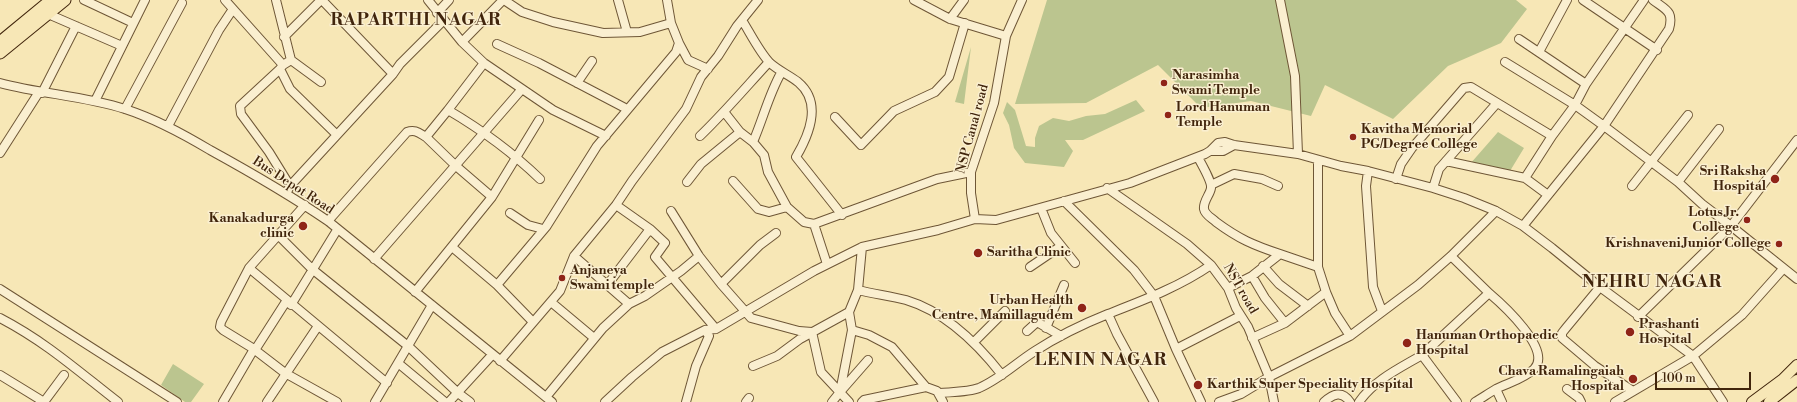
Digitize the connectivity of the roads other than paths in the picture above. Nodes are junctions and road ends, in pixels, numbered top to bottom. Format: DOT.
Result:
graph roads {
  1 [pos="51,0"];
  2 [pos="65,0"];
  3 [pos="84,0"];
  4 [pos="145,0"];
  5 [pos="225,0"];
  6 [pos="276,0"];
  7 [pos="322,0"];
  8 [pos="428,0"];
  9 [pos="449,0"];
  10 [pos="503,0"];
  11 [pos="618,0"];
  12 [pos="667,0"];
  13 [pos="914,0"];
  14 [pos="964,0"];
  15 [pos="1022,0"];
  16 [pos="1280,0"];
  17 [pos="1567,0"];
  18 [pos="1583,0"];
  19 [pos="1644,0"];
  20 [pos="1653,0"];
  21 [pos="753,2"];
  22 [pos="182,3"];
  23 [pos="234,8"];
  24 [pos="437,13"];
  25 [pos="48,14"];
  26 [pos="950,19"];
  27 [pos="444,20"];
  28 [pos="742,20"];
  29 [pos="133,23"];
  30 [pos="671,23"];
  31 [pos="965,23"];
  32 [pos="76,26"];
  33 [pos="1625,27"];
  34 [pos="627,32"];
  35 [pos="1006,36"];
  36 [pos="284,37"];
  37 [pos="1519,39"];
  38 [pos="0,42"];
  39 [pos="462,42"];
  40 [pos="679,43"];
  41 [pos="497,44"];
  42 [pos="122,46"];
  43 [pos="1657,50"];
  44 [pos="1540,52"];
  45 [pos="0,53"];
  46 [pos="291,60"];
  47 [pos="592,61"];
  48 [pos="769,62"];
  49 [pos="1505,62"];
  50 [pos="484,63"];
  51 [pos="282,67"];
  52 [pos="708,69"];
  53 [pos="781,72"];
  54 [pos="393,74"];
  55 [pos="321,82"];
  56 [pos="0,83"];
  57 [pos="578,83"];
  58 [pos="1586,84"];
  59 [pos="522,89"];
  60 [pos="40,93"];
  61 [pos="95,101"];
  62 [pos="1497,103"];
  63 [pos="1574,105"];
  64 [pos="125,109"];
  65 [pos="627,109"];
  66 [pos="448,110"];
  67 [pos="725,112"];
  68 [pos="1688,115"];
  69 [pos="835,117"];
  70 [pos="539,120"];
  71 [pos="168,126"];
  72 [pos="1604,126"];
  73 [pos="1719,129"];
  74 [pos="485,132"];
  75 [pos="740,132"];
  76 [pos="336,134"];
  77 [pos="606,136"];
  78 [pos="700,136"];
  79 [pos="1552,136"];
  80 [pos="426,137"];
  81 [pos="753,142"];
  82 [pos="1795,145"];
  83 [pos="0,153"];
  84 [pos="1298,154"];
  85 [pos="517,157"];
  86 [pos="1198,157"];
  87 [pos="1318,160"];
  88 [pos="1446,161"];
  89 [pos="1651,162"];
  90 [pos="456,166"];
  91 [pos="1368,171"];
  92 [pos="971,172"];
  93 [pos="1525,178"];
  94 [pos="540,179"];
  95 [pos="1396,179"];
  96 [pos="732,181"];
  97 [pos="687,182"];
  98 [pos="1678,182"];
  99 [pos="1211,185"];
  100 [pos="290,186"];
  101 [pos="1278,186"];
  102 [pos="1632,186"];
  103 [pos="1107,188"];
  104 [pos="1432,188"];
  105 [pos="286,194"];
  106 [pos="1548,195"];
  107 [pos="492,197"];
  108 [pos="1064,201"];
  109 [pos="305,205"];
  110 [pos="616,205"];
  111 [pos="787,207"];
  112 [pos="1041,208"];
  113 [pos="671,211"];
  114 [pos="1496,211"];
  115 [pos="510,213"];
  116 [pos="842,215"];
  117 [pos="975,219"];
  118 [pos="328,221"];
  119 [pos="814,224"];
  120 [pos="1523,226"];
  121 [pos="1731,226"];
  122 [pos="543,229"];
  123 [pos="650,229"];
  124 [pos="337,230"];
  125 [pos="776,233"];
  126 [pos="278,235"];
  127 [pos="1061,246"];
  128 [pos="452,247"];
  129 [pos="862,248"];
  130 [pos="1280,254"];
  131 [pos="574,256"];
  132 [pos="699,256"];
  133 [pos="1451,256"];
  134 [pos="374,259"];
  135 [pos="1075,263"];
  136 [pos="827,264"];
  137 [pos="1211,265"];
  138 [pos="1263,266"];
  139 [pos="1030,267"];
  140 [pos="1318,267"];
  141 [pos="249,268"];
  142 [pos="312,269"];
  143 [pos="1783,269"];
  144 [pos="1252,276"];
  145 [pos="672,277"];
  146 [pos="1797,279"];
  147 [pos="608,284"];
  148 [pos="721,284"];
  149 [pos="497,285"];
  150 [pos="1064,285"];
  151 [pos="1600,287"];
  152 [pos="1228,288"];
  153 [pos="0,289"];
  154 [pos="858,290"];
  155 [pos="415,292"];
  156 [pos="1326,292"];
  157 [pos="1488,293"];
  158 [pos="1154,296"];
  159 [pos="289,302"];
  160 [pos="551,302"];
  161 [pos="629,304"];
  162 [pos="432,305"];
  163 [pos="1308,306"];
  164 [pos="744,311"];
  165 [pos="1005,311"];
  166 [pos="1382,311"];
  167 [pos="849,312"];
  168 [pos="1108,314"];
  169 [pos="1240,316"];
  170 [pos="1638,317"];
  171 [pos="0,318"];
  172 [pos="533,322"];
  173 [pos="1285,323"];
  174 [pos="318,326"];
  175 [pos="1046,328"];
  176 [pos="716,329"];
  177 [pos="705,330"];
  178 [pos="852,330"];
  179 [pos="1027,331"];
  180 [pos="812,332"];
  181 [pos="1061,336"];
  182 [pos="1350,336"];
  183 [pos="594,338"];
  184 [pos="1252,338"];
  185 [pos="974,342"];
  186 [pos="408,346"];
  187 [pos="255,349"];
  188 [pos="1176,349"];
  189 [pos="492,355"];
  190 [pos="1422,355"];
  191 [pos="1693,356"];
  192 [pos="868,360"];
  193 [pos="500,361"];
  194 [pos="398,363"];
  195 [pos="1797,365"];
  196 [pos="753,366"];
  197 [pos="285,373"];
  198 [pos="0,375"];
  199 [pos="64,375"];
  200 [pos="1002,375"];
  201 [pos="1269,377"];
  202 [pos="1797,380"];
  203 [pos="387,383"];
  204 [pos="926,387"];
  205 [pos="1496,389"];
  206 [pos="1567,390"];
  207 [pos="840,392"];
  208 [pos="1633,392"];
  209 [pos="458,393"];
  210 [pos="940,393"];
  211 [pos="549,400"];
  212 [pos="44,402"];
  213 [pos="118,402"];
  214 [pos="177,402"];
  215 [pos="223,402"];
  216 [pos="267,402"];
  217 [pos="337,402"];
  218 [pos="375,402"];
  219 [pos="445,402"];
  220 [pos="449,402"];
  221 [pos="470,402"];
  222 [pos="605,402"];
  223 [pos="686,402"];
  224 [pos="832,402"];
  225 [pos="850,402"];
  226 [pos="862,402"];
  227 [pos="943,402"];
  228 [pos="1153,402"];
  229 [pos="1201,402"];
  230 [pos="1220,402"];
  231 [pos="1274,402"];
  232 [pos="1324,402"];
  233 [pos="1350,402"];
  234 [pos="1359,402"];
  235 [pos="1457,402"];
  236 [pos="1475,402"];
  237 [pos="1502,402"];
  238 [pos="1581,402"];
  239 [pos="1615,402"];
  240 [pos="1724,402"];
  241 [pos="1752,402"];
  242 [pos="1769,402"];
  1 -- 38 [label="highway"];
  2 -- 25 [label="highway"];
  3 -- 29 [label="street"];
  4 -- 29 [label="street"];
  5 -- 23 [label="street"];
  6 -- 36 [label="street"];
  7 -- 36 [label="street"];
  7 -- 54 [label="street"];
  8 -- 24 [label="street"];
  9 -- 24 [label="street"];
  10 -- 34 [label="street"];
  10 -- 39 [label="street"];
  11 -- 34 [label="street"];
  12 -- 30 [label="street"];
  13 -- 26 [label="street"];
  14 -- 26 [label="street"];
  15 -- 35 [label="street, NSP Canal road"];
  16 -- 84 [label="street"];
  17 -- 44 [label="street"];
  18 -- 33 [label="street"];
  19 -- 33 [label="street"];
  20 -- 43 [label="street"];
  21 -- 28 [label="street"];
  22 -- 64 [label="street"];
  23 -- 51 [label="street"];
  23 -- 71 [label="street"];
  24 -- 27 [label="street"];
  25 -- 32 [label="street"];
  25 -- 45 [label="highway"];
  26 -- 31 [label="street"];
  27 -- 39 [label="street"];
  27 -- 54 [label="street"];
  28 -- 48 [label="street"];
  28 -- 52 [label="street"];
  29 -- 42 [label="street"];
  30 -- 34 [label="street"];
  30 -- 40 [label="street"];
  31 -- 35 [label="street"];
  31 -- 69 [label="street"];
  32 -- 42 [label="street"];
  32 -- 60 [label="street"];
  33 -- 43 [label="street"];
  33 -- 58 [label="street"];
  35 -- 92 [label="street, NSP Canal road"];
  36 -- 46 [label="street"];
  37 -- 44 [label="street"];
  39 -- 50 [label="street"];
  40 -- 52 [label="street"];
  40 -- 65 [label="street"];
  41 -- 57 [label="street"];
  42 -- 61 [label="street"];
  43 -- 72 [label="street"];
  44 -- 58 [label="street"];
  46 -- 51 [label="street"];
  46 -- 55 [label="street"];
  47 -- 57 [label="street"];
  48 -- 53 [label="street"];
  48 -- 67 [label="street"];
  49 -- 63 [label="street"];
  50 -- 59 [label="street"];
  50 -- 66 [label="street"];
  51 -- 76 [label="street"];
  51 -- 100 [label="street"];
  52 -- 110 [label="street"];
  53 -- 81 [label="street"];
  53 -- 116 [label="street"];
  54 -- 76 [label="street"];
  56 -- 60 [label="street, Bus Depot Road"];
  57 -- 65 [label="street"];
  58 -- 63 [label="street"];
  59 -- 74 [label="street"];
  59 -- 77 [label="street"];
  60 -- 61 [label="street, Bus Depot Road"];
  60 -- 83 [label="street"];
  61 -- 64 [label="street, Bus Depot Road"];
  62 -- 79 [label="street"];
  62 -- 88 [label="street"];
  62 -- 95 [label="street"];
  63 -- 72 [label="street"];
  63 -- 79 [label="street"];
  64 -- 71 [label="street, Bus Depot Road"];
  65 -- 77 [label="street"];
  66 -- 74 [label="street"];
  66 -- 80 [label="street"];
  67 -- 75 [label="street"];
  67 -- 78 [label="street"];
  68 -- 89 [label="street"];
  70 -- 85 [label="street"];
  71 -- 105 [label="street, Bus Depot Road"];
  72 -- 89 [label="street"];
  72 -- 106 [label="street"];
  73 -- 98 [label="street"];
  74 -- 85 [label="street"];
  74 -- 90 [label="street"];
  75 -- 81 [label="street"];
  75 -- 97 [label="street"];
  76 -- 100 [label="street"];
  77 -- 122 [label="street"];
  79 -- 93 [label="street"];
  80 -- 90 [label="street"];
  80 -- 118 [label="street"];
  81 -- 111 [label="street"];
  82 -- 121 [label="street"];
  84 -- 86 [label="street"];
  84 -- 87 [label="street"];
  85 -- 94 [label="street"];
  85 -- 107 [label="street"];
  86 -- 99 [label="street"];
  86 -- 103 [label="street"];
  87 -- 91 [label="street"];
  87 -- 140 [label="street"];
  88 -- 93 [label="street"];
  88 -- 104 [label="street"];
  89 -- 98 [label="street"];
  89 -- 102 [label="street"];
  90 -- 107 [label="street"];
  90 -- 134 [label="street"];
  91 -- 95 [label="street"];
  91 -- 166 [label="street"];
  92 -- 116 [label="street"];
  92 -- 117 [label="street, NSP Canal road"];
  93 -- 106 [label="street"];
  95 -- 104 [label="street"];
  96 -- 111 [label="street"];
  98 -- 121 [label="street"];
  99 -- 101 [label="street"];
  99 -- 130 [label="street"];
  100 -- 105 [label="street"];
  103 -- 108 [label="street"];
  103 -- 137 [label="street, NST road"];
  104 -- 114 [label="street"];
  105 -- 109 [label="street, Bus Depot Road"];
  106 -- 120 [label="street"];
  107 -- 128 [label="street"];
  108 -- 112 [label="street"];
  108 -- 158 [label="street"];
  109 -- 118 [label="street, Bus Depot Road"];
  109 -- 126 [label="street"];
  110 -- 123 [label="street"];
  110 -- 131 [label="street"];
  111 -- 119 [label="street"];
  112 -- 117 [label="street"];
  112 -- 127 [label="street"];
  113 -- 132 [label="street"];
  114 -- 120 [label="street"];
  114 -- 133 [label="street"];
  115 -- 122 [label="street"];
  116 -- 119 [label="street"];
  117 -- 129 [label="street"];
  118 -- 124 [label="street, Bus Depot Road"];
  119 -- 136 [label="street"];
  120 -- 151 [label="street"];
  121 -- 143 [label="street"];
  121 -- 170 [label="street"];
  122 -- 149 [label="street"];
  123 -- 145 [label="street"];
  123 -- 147 [label="street"];
  124 -- 134 [label="street, Bus Depot Road"];
  124 -- 142 [label="street"];
  125 -- 148 [label="street"];
  126 -- 141 [label="street"];
  126 -- 142 [label="street"];
  127 -- 135 [label="street"];
  127 -- 139 [label="street"];
  128 -- 149 [label="street"];
  128 -- 155 [label="street"];
  129 -- 136 [label="street"];
  129 -- 154 [label="street"];
  130 -- 138 [label="street"];
  130 -- 140 [label="street"];
  131 -- 147 [label="street"];
  131 -- 160 [label="street"];
  132 -- 145 [label="street"];
  132 -- 148 [label="street"];
  133 -- 157 [label="street"];
  133 -- 166 [label="street"];
  134 -- 155 [label="street, Bus Depot Road"];
  136 -- 164 [label="street"];
  137 -- 152 [label="street, NST road"];
  137 -- 158 [label="street"];
  138 -- 144 [label="street"];
  138 -- 163 [label="street"];
  140 -- 156 [label="street"];
  141 -- 159 [label="street"];
  141 -- 187 [label="street"];
  142 -- 159 [label="street"];
  142 -- 186 [label="street"];
  143 -- 146 [label="street"];
  143 -- 191 [label="street"];
  144 -- 152 [label="street"];
  144 -- 173 [label="street"];
  145 -- 161 [label="street"];
  145 -- 176 [label="street"];
  147 -- 161 [label="street"];
  148 -- 164 [label="street"];
  149 -- 172 [label="street"];
  150 -- 175 [label="street"];
  151 -- 170 [label="street"];
  151 -- 208 [label="street"];
  152 -- 169 [label="street, NST road"];
  153 -- 214 [label="street"];
  154 -- 167 [label="street"];
  154 -- 185 [label="street"];
  155 -- 162 [label="street, Bus Depot Road"];
  156 -- 163 [label="street"];
  156 -- 182 [label="street"];
  157 -- 190 [label="street"];
  157 -- 205 [label="street"];
  158 -- 168 [label="street"];
  158 -- 188 [label="street"];
  159 -- 174 [label="street"];
  159 -- 187 [label="street"];
  160 -- 172 [label="street"];
  160 -- 183 [label="street"];
  161 -- 183 [label="street"];
  162 -- 186 [label="street"];
  162 -- 189 [label="street, Bus Depot Road"];
  163 -- 173 [label="street"];
  164 -- 176 [label="street"];
  164 -- 180 [label="street"];
  165 -- 185 [label="street"];
  166 -- 182 [label="street"];
  167 -- 178 [label="street"];
  167 -- 180 [label="street"];
  168 -- 181 [label="street"];
  168 -- 228 [label="street"];
  169 -- 184 [label="street, NST road"];
  169 -- 188 [label="street"];
  170 -- 191 [label="street"];
  171 -- 213 [label="street"];
  172 -- 193 [label="street"];
  173 -- 184 [label="street"];
  174 -- 197 [label="street"];
  174 -- 203 [label="street"];
  175 -- 179 [label="street"];
  175 -- 181 [label="street"];
  176 -- 177 [label="street"];
  177 -- 222 [label="street"];
  177 -- 223 [label="street"];
  178 -- 204 [label="street"];
  178 -- 207 [label="street"];
  180 -- 196 [label="street"];
  180 -- 207 [label="street"];
  181 -- 200 [label="street"];
  182 -- 201 [label="street"];
  183 -- 211 [label="street"];
  184 -- 201 [label="street, NST road"];
  185 -- 200 [label="street"];
  186 -- 194 [label="street"];
  186 -- 209 [label="street"];
  187 -- 197 [label="street"];
  187 -- 215 [label="street"];
  188 -- 229 [label="street"];
  189 -- 193 [label="street, Bus Depot Road"];
  189 -- 209 [label="street"];
  190 -- 234 [label="street"];
  190 -- 235 [label="street"];
  191 -- 208 [label="street"];
  191 -- 240 [label="street"];
  192 -- 207 [label="street"];
  193 -- 211 [label="street, Bus Depot Road"];
  194 -- 203 [label="street"];
  194 -- 219 [label="street"];
  195 -- 241 [label="main road"];
  197 -- 216 [label="street"];
  197 -- 217 [label="street"];
  198 -- 212 [label="street"];
  199 -- 212 [label="street"];
  200 -- 210 [label="street"];
  201 -- 230 [label="street"];
  201 -- 231 [label="street, NST road"];
  202 -- 242 [label="main road"];
  203 -- 218 [label="street"];
  204 -- 210 [label="street"];
  204 -- 226 [label="street"];
  205 -- 236 [label="street"];
  205 -- 237 [label="street"];
  206 -- 238 [label="street"];
  207 -- 224 [label="street"];
  207 -- 225 [label="street"];
  208 -- 239 [label="street"];
  209 -- 220 [label="street"];
  209 -- 221 [label="street"];
  210 -- 227 [label="street"];
  232 -- 233 [label="street"];
}
